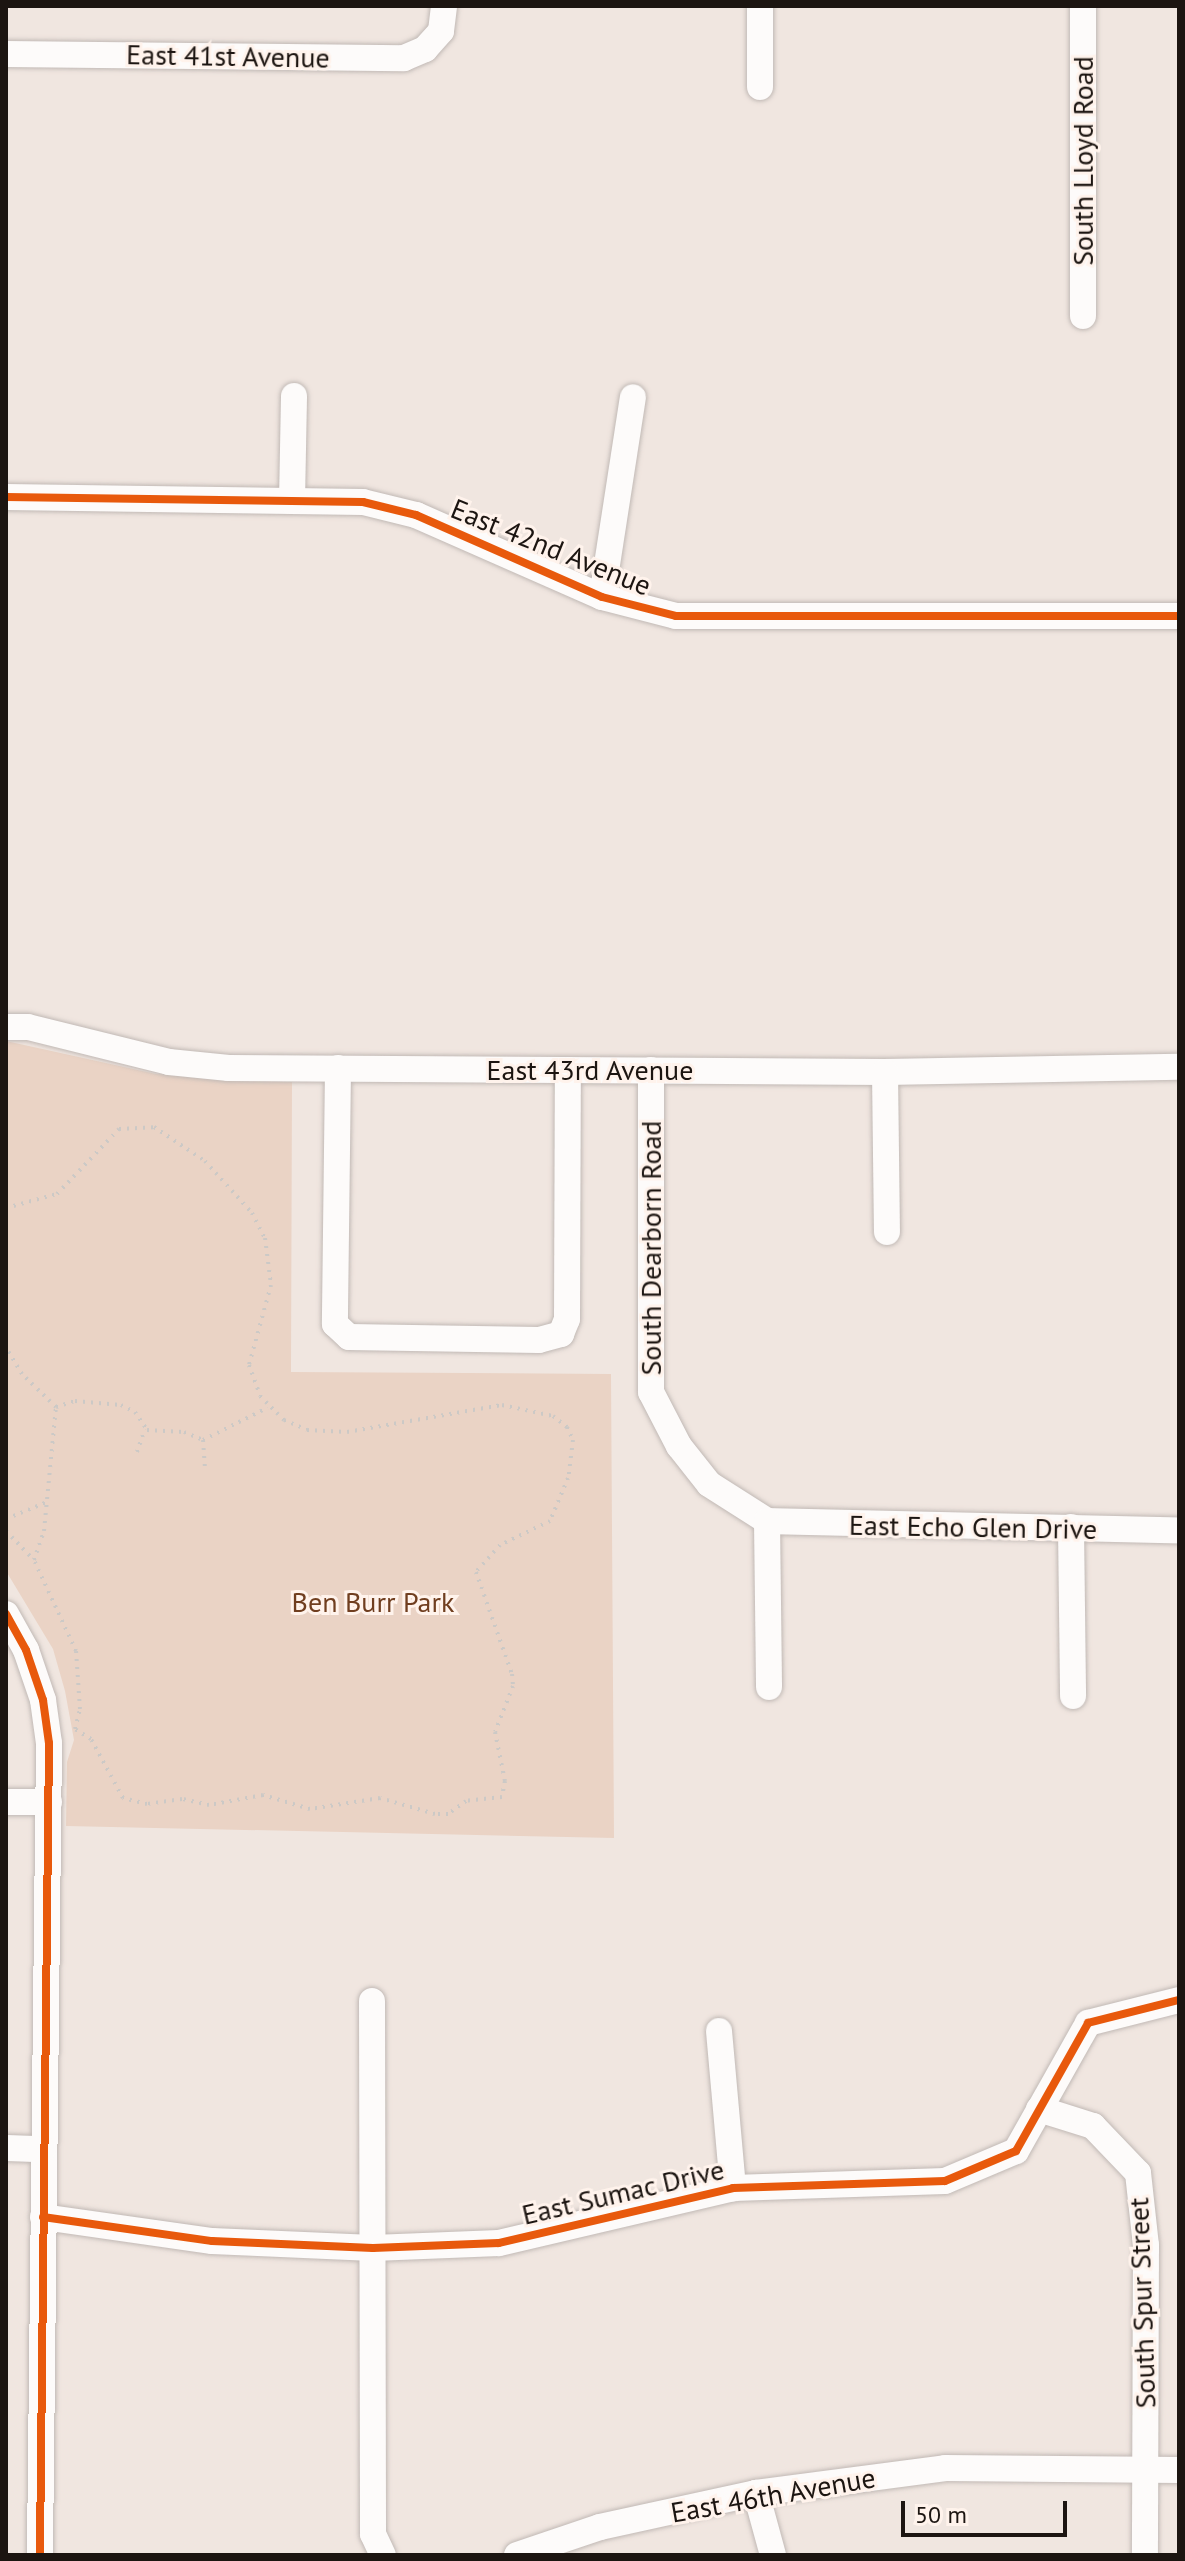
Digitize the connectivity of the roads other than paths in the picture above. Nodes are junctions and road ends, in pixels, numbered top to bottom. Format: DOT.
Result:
graph roads {
  1 [pos="760,6"];
  2 [pos="1083,6"];
  3 [pos="442,18"];
  4 [pos="6,54"];
  5 [pos="760,87"];
  6 [pos="1083,316"];
  7 [pos="294,396"];
  8 [pos="633,397"];
  9 [pos="6,497"];
  10 [pos="292,501"];
  11 [pos="602,597"];
  12 [pos="1179,616"];
  13 [pos="6,1027"];
  14 [pos="1179,1067"];
  15 [pos="338,1068"];
  16 [pos="568,1070"];
  17 [pos="651,1070"];
  18 [pos="885,1072"];
  19 [pos="887,1232"];
  20 [pos="767,1521"];
  21 [pos="1071,1527"];
  22 [pos="1179,1530"];
  23 [pos="6,1614"];
  24 [pos="769,1687"];
  25 [pos="1073,1696"];
  26 [pos="6,1802"];
  27 [pos="49,1802"];
  28 [pos="1179,2000"];
  29 [pos="372,2001"];
  30 [pos="719,2031"];
  31 [pos="1039,2109"];
  32 [pos="6,2148"];
  33 [pos="43,2149"];
  34 [pos="733,2188"];
  35 [pos="43,2217"];
  36 [pos="373,2248"];
  37 [pos="1146,2470"];
  38 [pos="1179,2470"];
  39 [pos="756,2493"];
  40 [pos="40,2555"];
  41 [pos="383,2555"];
  42 [pos="517,2555"];
  43 [pos="773,2555"];
  44 [pos="1145,2555"];
  1 -- 5 [label="street"];
  2 -- 6 [label="street, South Lloyd Road"];
  3 -- 4 [label="street, East 41st Avenue"];
  7 -- 10 [label="street"];
  8 -- 11 [label="street"];
  9 -- 10 [label="street, East 42nd Avenue"];
  10 -- 11 [label="street, East 42nd Avenue"];
  11 -- 12 [label="street, East 42nd Avenue"];
  13 -- 15 [label="street, East 43rd Avenue"];
  14 -- 18 [label="street, East 43rd Avenue"];
  15 -- 16 [label="street, East 43rd Avenue"];
  15 -- 16 [label="street"];
  16 -- 17 [label="street, East 43rd Avenue"];
  17 -- 18 [label="street, East 43rd Avenue"];
  17 -- 20 [label="street, South Dearborn Road"];
  18 -- 19 [label="street"];
  20 -- 21 [label="street, East Echo Glen Drive"];
  20 -- 24 [label="street"];
  21 -- 22 [label="street, East Echo Glen Drive"];
  21 -- 25 [label="street"];
  23 -- 27 [label="street"];
  26 -- 27 [label="street"];
  27 -- 33 [label="street"];
  28 -- 31 [label="street, East Sumac Drive"];
  29 -- 36 [label="street"];
  30 -- 34 [label="street"];
  31 -- 34 [label="street, East Sumac Drive"];
  31 -- 37 [label="street, South Spur Street"];
  32 -- 33 [label="street"];
  33 -- 35 [label="street"];
  34 -- 36 [label="street, East Sumac Drive"];
  35 -- 36 [label="street, East Sumac Drive"];
  35 -- 40 [label="street"];
  36 -- 41 [label="street"];
  37 -- 38 [label="street, East 46th Avenue"];
  37 -- 39 [label="street, East 46th Avenue"];
  37 -- 44 [label="street, South Spur Street"];
  39 -- 42 [label="street, East 46th Avenue"];
  39 -- 43 [label="street"];
}
